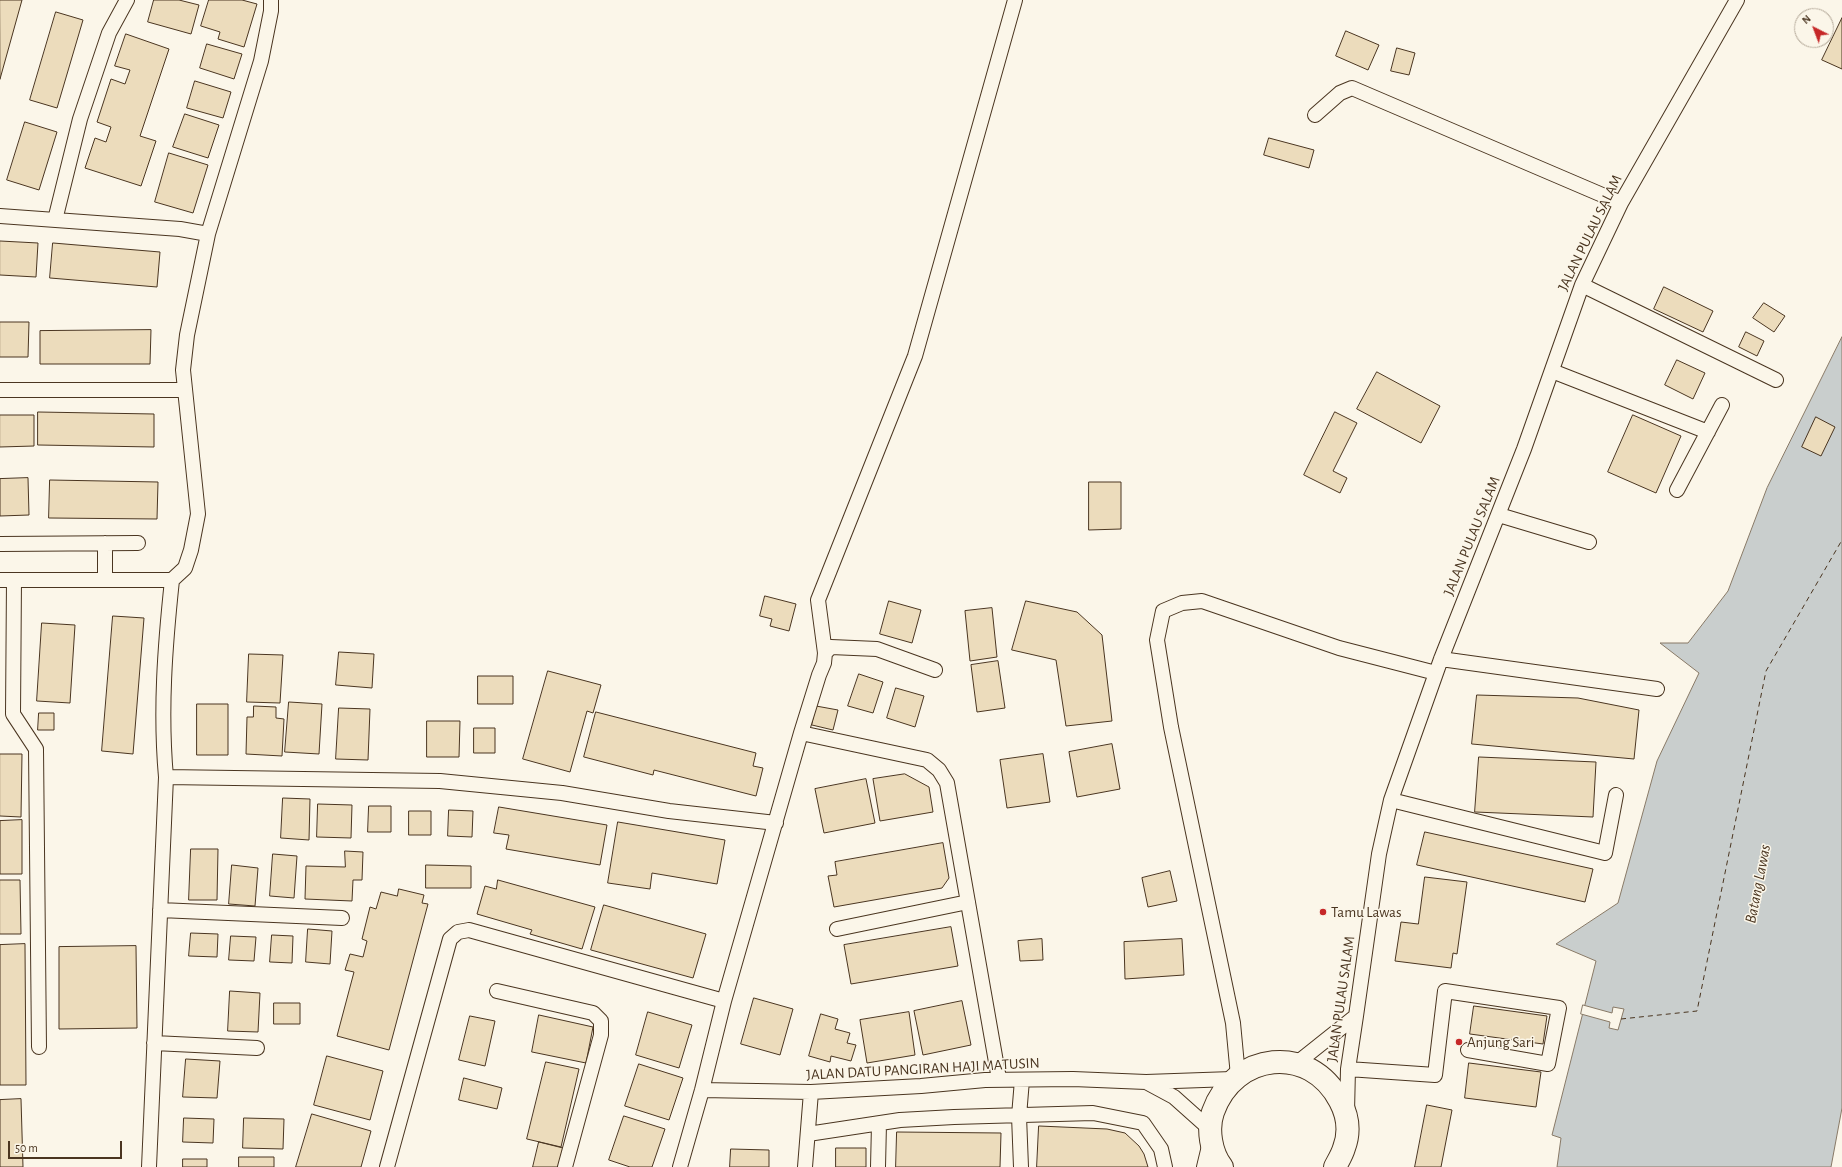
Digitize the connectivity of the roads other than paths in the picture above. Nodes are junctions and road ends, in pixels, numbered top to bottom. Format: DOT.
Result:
graph roads {
  1 [pos="127,0"];
  2 [pos="271,0"];
  3 [pos="1015,0"];
  4 [pos="1738,0"];
  5 [pos="1315,115"];
  6 [pos="1621,203"];
  7 [pos="0,216"];
  8 [pos="56,220"];
  9 [pos="208,234"];
  10 [pos="1582,285"];
  11 [pos="1552,370"];
  12 [pos="1776,380"];
  13 [pos="0,390"];
  14 [pos="185,390"];
  15 [pos="1722,405"];
  16 [pos="1708,432"];
  17 [pos="1677,490"];
  18 [pos="1499,515"];
  19 [pos="1590,542"];
  20 [pos="105,543"];
  21 [pos="138,543"];
  22 [pos="0,544"];
  23 [pos="0,580"];
  24 [pos="14,580"];
  25 [pos="104,580"];
  26 [pos="172,580"];
  27 [pos="825,653"];
  28 [pos="1441,659"];
  29 [pos="935,670"];
  30 [pos="1436,673"];
  31 [pos="1657,689"];
  32 [pos="801,733"];
  33 [pos="166,776"];
  34 [pos="1616,795"];
  35 [pos="1391,800"];
  36 [pos="776,823"];
  37 [pos="968,902"];
  38 [pos="160,910"];
  39 [pos="342,918"];
  40 [pos="837,929"];
  41 [pos="497,991"];
  42 [pos="724,1001"];
  43 [pos="1356,1016"];
  44 [pos="154,1043"];
  45 [pos="39,1047"];
  46 [pos="257,1048"];
  47 [pos="1468,1050"];
  48 [pos="1296,1063"];
  49 [pos="1348,1069"];
  50 [pos="1235,1078"];
  51 [pos="999,1079"];
  52 [pos="1022,1080"];
  53 [pos="1146,1082"];
  54 [pos="702,1090"];
  55 [pos="811,1092"];
  56 [pos="1019,1116"];
  57 [pos="1347,1120"];
  58 [pos="879,1124"];
  59 [pos="808,1134"];
  60 [pos="1211,1136"];
  61 [pos="1342,1161"];
  62 [pos="149,1167"];
  63 [pos="387,1167"];
  64 [pos="565,1167"];
  65 [pos="680,1167"];
  66 [pos="805,1167"];
  67 [pos="878,1167"];
  68 [pos="1021,1167"];
  69 [pos="1165,1167"];
  70 [pos="1204,1167"];
  71 [pos="1222,1167"];
  1 -- 8 [label="street"];
  2 -- 9 [label="street"];
  3 -- 27 [label="street"];
  4 -- 6 [label="street, JALAN PULAU SALAM"];
  5 -- 6 [label="street"];
  6 -- 10 [label="street, JALAN PULAU SALAM"];
  7 -- 8 [label="street"];
  8 -- 9 [label="street"];
  9 -- 14 [label="street"];
  10 -- 11 [label="street, JALAN PULAU SALAM"];
  10 -- 12 [label="street"];
  11 -- 16 [label="street"];
  11 -- 18 [label="street, JALAN PULAU SALAM"];
  13 -- 14 [label="street"];
  14 -- 26 [label="street"];
  15 -- 16 [label="street"];
  16 -- 17 [label="street"];
  18 -- 19 [label="street"];
  18 -- 28 [label="street, JALAN PULAU SALAM"];
  20 -- 21 [label="street"];
  20 -- 22 [label="street"];
  20 -- 25 [label="street"];
  23 -- 24 [label="street"];
  24 -- 25 [label="street"];
  24 -- 45 [label="street"];
  25 -- 26 [label="street"];
  26 -- 33 [label="street"];
  27 -- 29 [label="street"];
  27 -- 32 [label="street"];
  28 -- 30 [label="street, JALAN PULAU SALAM"];
  28 -- 31 [label="street"];
  30 -- 35 [label="street, JALAN PULAU SALAM"];
  30 -- 50 [label="street"];
  32 -- 36 [label="street"];
  32 -- 37 [label="street"];
  33 -- 36 [label="street"];
  33 -- 38 [label="street"];
  34 -- 35 [label="street"];
  35 -- 43 [label="street, JALAN PULAU SALAM"];
  36 -- 42 [label="street"];
  37 -- 40 [label="street"];
  37 -- 51 [label="street"];
  38 -- 39 [label="street"];
  38 -- 44 [label="street"];
  41 -- 64 [label="street"];
  42 -- 54 [label="street"];
  42 -- 63 [label="street"];
  43 -- 48 [label="street"];
  43 -- 49 [label="street, JALAN PULAU SALAM"];
  44 -- 46 [label="street"];
  44 -- 62 [label="street"];
  47 -- 49 [label="street"];
  48 -- 50 [label="main road"];
  48 -- 57 [label="main road"];
  49 -- 57 [label="street, JALAN PULAU SALAM"];
  50 -- 53 [label="street, JALAN DATU PANGIRAN HAJI MATUSIN"];
  50 -- 60 [label="main road"];
  51 -- 52 [label="street, JALAN DATU PANGIRAN HAJI MATUSIN"];
  51 -- 55 [label="street, JALAN DATU PANGIRAN HAJI MATUSIN"];
  52 -- 53 [label="street, JALAN DATU PANGIRAN HAJI MATUSIN"];
  52 -- 56 [label="street"];
  53 -- 60 [label="street"];
  54 -- 55 [label="street, JALAN DATU PANGIRAN HAJI MATUSIN"];
  54 -- 65 [label="street"];
  55 -- 59 [label="street"];
  56 -- 58 [label="street"];
  56 -- 68 [label="street"];
  56 -- 69 [label="street"];
  57 -- 61 [label="main road"];
  58 -- 59 [label="street"];
  58 -- 67 [label="street"];
  59 -- 66 [label="street"];
  60 -- 70 [label="street"];
  60 -- 71 [label="main road"];
}
